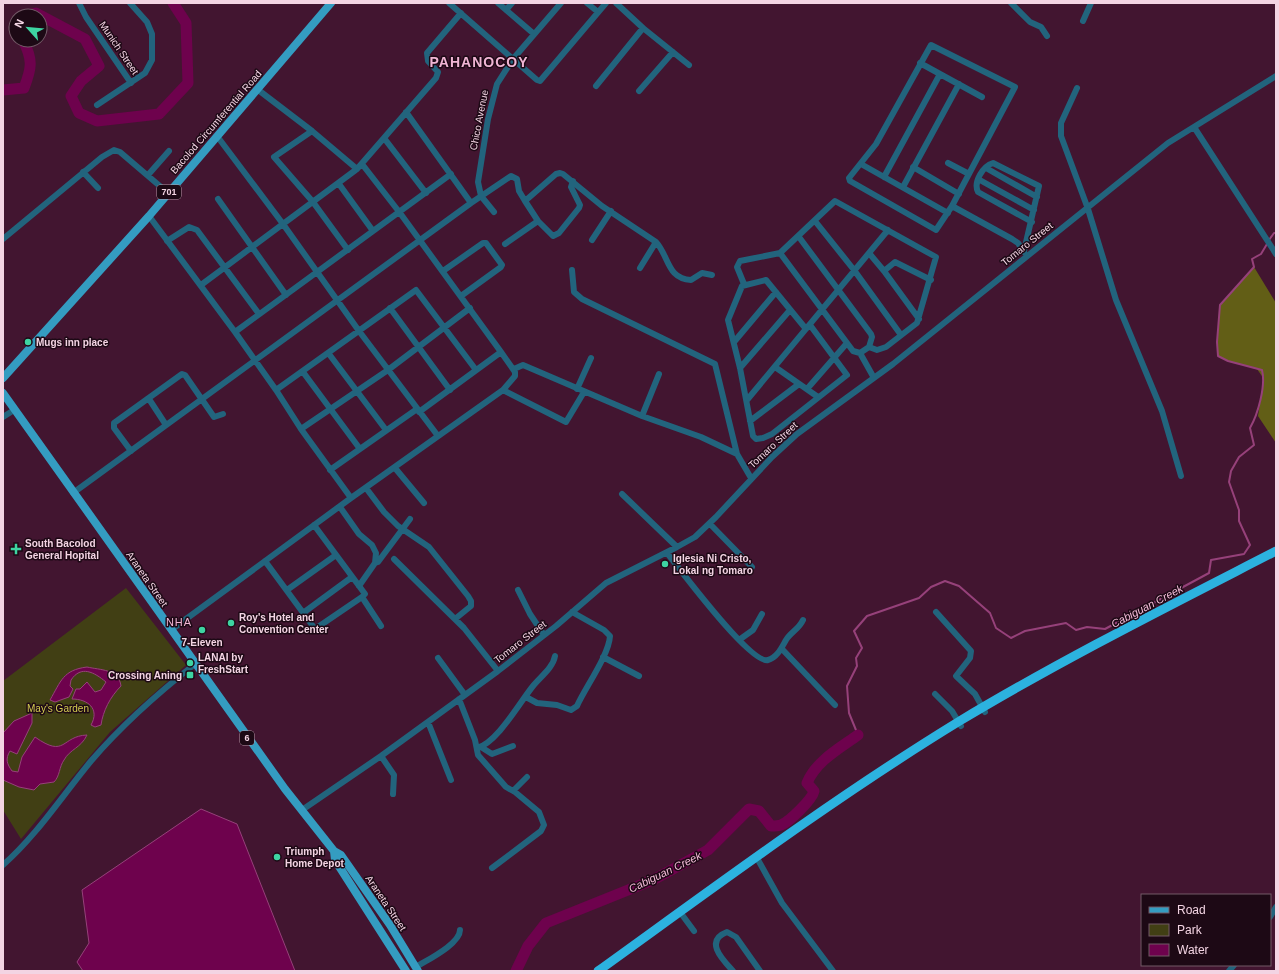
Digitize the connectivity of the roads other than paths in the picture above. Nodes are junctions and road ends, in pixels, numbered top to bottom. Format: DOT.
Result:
graph roads {
  1 [pos="79,3"];
  2 [pos="130,3"];
  3 [pos="331,3"];
  4 [pos="449,3"];
  5 [pos="498,3"];
  6 [pos="512,3"];
  7 [pos="562,3"];
  8 [pos="588,3"];
  9 [pos="606,3"];
  10 [pos="616,3"];
  11 [pos="1011,3"];
  12 [pos="1091,3"];
  13 [pos="506,10"];
  14 [pos="598,12"];
  15 [pos="461,13"];
  16 [pos="1084,21"];
  17 [pos="643,28"];
  18 [pos="534,34"];
  19 [pos="1047,36"];
  20 [pos="673,52"];
  21 [pos="513,59"];
  22 [pos="920,63"];
  23 [pos="689,64"];
  24 [pos="940,74"];
  25 [pos="1276,76"];
  26 [pos="131,83"];
  27 [pos="959,84"];
  28 [pos="596,86"];
  29 [pos="1077,88"];
  30 [pos="258,89"];
  31 [pos="639,91"];
  32 [pos="982,97"];
  33 [pos="97,106"];
  34 [pos="406,112"];
  35 [pos="1194,127"];
  36 [pos="312,131"];
  37 [pos="217,136"];
  38 [pos="384,138"];
  39 [pos="169,151"];
  40 [pos="948,163"];
  41 [pos="362,164"];
  42 [pos="861,164"];
  43 [pos="913,167"];
  44 [pos="986,168"];
  45 [pos="357,169"];
  46 [pos="83,172"];
  47 [pos="451,174"];
  48 [pos="969,174"];
  49 [pos="148,175"];
  50 [pos="884,177"];
  51 [pos="978,179"];
  52 [pos="573,181"];
  53 [pos="339,184"];
  54 [pos="903,187"];
  55 [pos="98,188"];
  56 [pos="426,192"];
  57 [pos="168,193"];
  58 [pos="959,194"];
  59 [pos="481,196"];
  60 [pos="1037,197"];
  61 [pos="218,199"];
  62 [pos="525,201"];
  63 [pos="313,202"];
  64 [pos="471,203"];
  65 [pos="952,206"];
  66 [pos="1088,209"];
  67 [pos="1034,210"];
  68 [pos="611,211"];
  69 [pos="494,212"];
  70 [pos="400,213"];
  71 [pos="948,213"];
  72 [pos="149,216"];
  73 [pos="815,220"];
  74 [pos="538,221"];
  75 [pos="1032,222"];
  76 [pos="283,224"];
  77 [pos="888,230"];
  78 [pos="373,231"];
  79 [pos="799,237"];
  80 [pos="3,239"];
  81 [pos="420,240"];
  82 [pos="592,240"];
  83 [pos="168,241"];
  84 [pos="656,242"];
  85 [pos="505,244"];
  86 [pos="252,247"];
  87 [pos="348,250"];
  88 [pos="1024,251"];
  89 [pos="780,253"];
  90 [pos="869,253"];
  91 [pos="1276,254"];
  92 [pos="1027,258"];
  93 [pos="225,267"];
  94 [pos="640,268"];
  95 [pos="572,270"];
  96 [pos="854,270"];
  97 [pos="443,271"];
  98 [pos="884,271"];
  99 [pos="317,272"];
  100 [pos="712,275"];
  101 [pos="931,280"];
  102 [pos="744,284"];
  103 [pos="201,285"];
  104 [pos="839,290"];
  105 [pos="776,292"];
  106 [pos="286,295"];
  107 [pos="461,296"];
  108 [pos="338,302"];
  109 [pos="390,308"];
  110 [pos="470,308"];
  111 [pos="790,310"];
  112 [pos="822,310"];
  113 [pos="259,314"];
  114 [pos="919,319"];
  115 [pos="444,327"];
  116 [pos="808,327"];
  117 [pos="359,331"];
  118 [pos="235,332"];
  119 [pos="901,335"];
  120 [pos="734,342"];
  121 [pos="847,343"];
  122 [pos="419,347"];
  123 [pos="870,347"];
  124 [pos="502,352"];
  125 [pos="860,353"];
  126 [pos="329,354"];
  127 [pos="835,357"];
  128 [pos="591,358"];
  129 [pos="255,361"];
  130 [pos="775,367"];
  131 [pos="740,368"];
  132 [pos="514,369"];
  133 [pos="388,370"];
  134 [pos="476,370"];
  135 [pos="303,372"];
  136 [pos="659,374"];
  137 [pos="3,378"];
  138 [pos="874,378"];
  139 [pos="799,384"];
  140 [pos="577,389"];
  141 [pos="807,389"];
  142 [pos="276,390"];
  143 [pos="450,390"];
  144 [pos="503,390"];
  145 [pos="357,391"];
  146 [pos="584,392"];
  147 [pos="3,393"];
  148 [pos="818,398"];
  149 [pos="148,399"];
  150 [pos="201,399"];
  151 [pos="747,400"];
  152 [pos="14,410"];
  153 [pos="331,410"];
  154 [pos="418,410"];
  155 [pos="223,414"];
  156 [pos="642,416"];
  157 [pos="3,417"];
  158 [pos="750,421"];
  159 [pos="166,425"];
  160 [pos="301,429"];
  161 [pos="386,430"];
  162 [pos="438,436"];
  163 [pos="360,449"];
  164 [pos="130,451"];
  165 [pos="737,454"];
  166 [pos="394,468"];
  167 [pos="330,470"];
  168 [pos="1181,476"];
  169 [pos="751,478"];
  170 [pos="366,488"];
  171 [pos="73,493"];
  172 [pos="622,494"];
  173 [pos="351,498"];
  174 [pos="424,503"];
  175 [pos="340,507"];
  176 [pos="410,519"];
  177 [pos="710,524"];
  178 [pos="314,525"];
  179 [pos="402,528"];
  180 [pos="678,547"];
  181 [pos="1276,551"];
  182 [pos="667,553"];
  183 [pos="336,555"];
  184 [pos="1276,556"];
  185 [pos="394,559"];
  186 [pos="265,561"];
  187 [pos="375,563"];
  188 [pos="752,567"];
  189 [pos="352,577"];
  190 [pos="359,586"];
  191 [pos="287,590"];
  192 [pos="518,590"];
  193 [pos="362,597"];
  194 [pos="303,612"];
  195 [pos="572,612"];
  196 [pos="936,612"];
  197 [pos="762,614"];
  198 [pos="1160,614"];
  199 [pos="456,619"];
  200 [pos="804,620"];
  201 [pos="381,626"];
  202 [pos="171,630"];
  203 [pos="544,635"];
  204 [pos="739,640"];
  205 [pos="782,649"];
  206 [pos="554,656"];
  207 [pos="603,657"];
  208 [pos="438,658"];
  209 [pos="195,664"];
  210 [pos="498,671"];
  211 [pos="639,676"];
  212 [pos="935,694"];
  213 [pos="465,695"];
  214 [pos="526,697"];
  215 [pos="459,699"];
  216 [pos="835,705"];
  217 [pos="984,710"];
  218 [pos="428,722"];
  219 [pos="960,724"];
  220 [pos="513,746"];
  221 [pos="479,747"];
  222 [pos="382,756"];
  223 [pos="527,777"];
  224 [pos="451,780"];
  225 [pos="513,791"];
  226 [pos="393,794"];
  227 [pos="302,810"];
  228 [pos="334,852"];
  229 [pos="759,859"];
  230 [pos="3,865"];
  231 [pos="492,868"];
  232 [pos="681,914"];
  233 [pos="460,930"];
  234 [pos="694,931"];
  235 [pos="417,969"];
  236 [pos="406,971"];
  237 [pos="598,971"];
  238 [pos="606,971"];
  239 [pos="733,971"];
  240 [pos="760,971"];
  241 [pos="833,971"];
  1 -- 26 [label="street, Munich Street"];
  2 -- 26 [label="street"];
  3 -- 30 [label="main road, Bacolod Circumferential Road / 701"];
  4 -- 15 [label="street"];
  5 -- 13 [label="street"];
  6 -- 13 [label="street"];
  7 -- 18 [label="street, Chico Avenue"];
  8 -- 14 [label="street"];
  9 -- 14 [label="street"];
  10 -- 17 [label="street"];
  11 -- 19 [label="street"];
  12 -- 16 [label="street"];
  13 -- 18 [label="street"];
  14 -- 21 [label="street"];
  15 -- 21 [label="street"];
  15 -- 34 [label="street"];
  17 -- 20 [label="street"];
  17 -- 28 [label="street"];
  18 -- 21 [label="street, Chico Avenue"];
  20 -- 23 [label="street"];
  20 -- 31 [label="street"];
  21 -- 59 [label="street, Chico Avenue"];
  22 -- 24 [label="street"];
  22 -- 42 [label="street"];
  22 -- 48 [label="street"];
  24 -- 27 [label="street"];
  24 -- 50 [label="street"];
  25 -- 35 [label="street, Tomaro Street"];
  26 -- 33 [label="street"];
  27 -- 32 [label="street"];
  27 -- 43 [label="street"];
  29 -- 66 [label="street"];
  30 -- 36 [label="street"];
  30 -- 37 [label="main road, Bacolod Circumferential Road / 701"];
  34 -- 38 [label="street"];
  34 -- 47 [label="street"];
  35 -- 66 [label="street, Tomaro Street"];
  35 -- 91 [label="street"];
  36 -- 45 [label="street"];
  36 -- 63 [label="street"];
  37 -- 57 [label="main road, Bacolod Circumferential Road / 701"];
  37 -- 76 [label="street"];
  38 -- 41 [label="street"];
  38 -- 56 [label="street"];
  39 -- 49 [label="street"];
  40 -- 48 [label="street"];
  41 -- 45 [label="street"];
  41 -- 70 [label="street"];
  42 -- 50 [label="street"];
  42 -- 71 [label="street"];
  43 -- 54 [label="street"];
  43 -- 58 [label="street"];
  44 -- 51 [label="street"];
  44 -- 60 [label="street"];
  44 -- 60 [label="street"];
  45 -- 53 [label="street"];
  46 -- 49 [label="street"];
  46 -- 55 [label="street"];
  46 -- 80 [label="street"];
  47 -- 56 [label="street"];
  47 -- 64 [label="street"];
  48 -- 58 [label="street"];
  49 -- 57 [label="street"];
  50 -- 54 [label="street"];
  51 -- 67 [label="street"];
  51 -- 75 [label="street"];
  52 -- 62 [label="street"];
  52 -- 68 [label="street"];
  52 -- 74 [label="street"];
  53 -- 63 [label="street"];
  53 -- 78 [label="street"];
  54 -- 71 [label="street"];
  56 -- 70 [label="street"];
  57 -- 72 [label="main road, Bacolod Circumferential Road / 701"];
  58 -- 65 [label="street"];
  59 -- 62 [label="street"];
  59 -- 64 [label="street"];
  59 -- 69 [label="street"];
  60 -- 67 [label="street"];
  61 -- 86 [label="street"];
  62 -- 74 [label="street"];
  63 -- 76 [label="street"];
  63 -- 87 [label="street"];
  64 -- 81 [label="street"];
  65 -- 71 [label="street"];
  65 -- 88 [label="street"];
  66 -- 92 [label="street, Tomaro Street"];
  66 -- 168 [label="street"];
  67 -- 75 [label="street"];
  68 -- 82 [label="street"];
  68 -- 84 [label="street"];
  70 -- 78 [label="street"];
  70 -- 81 [label="street"];
  72 -- 83 [label="street"];
  72 -- 137 [label="main road, Bacolod Circumferential Road / 701"];
  73 -- 77 [label="street"];
  73 -- 79 [label="street"];
  73 -- 96 [label="street"];
  74 -- 85 [label="street"];
  75 -- 88 [label="street"];
  76 -- 86 [label="street"];
  76 -- 99 [label="street"];
  77 -- 90 [label="street"];
  77 -- 101 [label="street"];
  78 -- 87 [label="street"];
  79 -- 89 [label="street"];
  79 -- 104 [label="street"];
  81 -- 97 [label="street"];
  81 -- 108 [label="street"];
  83 -- 93 [label="street"];
  83 -- 103 [label="street"];
  84 -- 94 [label="street"];
  84 -- 100 [label="street"];
  86 -- 93 [label="street"];
  86 -- 106 [label="street"];
  87 -- 99 [label="street"];
  88 -- 92 [label="street"];
  89 -- 102 [label="street"];
  89 -- 112 [label="street"];
  90 -- 96 [label="street"];
  90 -- 98 [label="street"];
  92 -- 138 [label="street, Tomaro Street"];
  93 -- 103 [label="street"];
  93 -- 113 [label="street"];
  95 -- 165 [label="street"];
  96 -- 104 [label="street"];
  96 -- 119 [label="street"];
  97 -- 107 [label="street"];
  97 -- 107 [label="street"];
  98 -- 101 [label="street"];
  98 -- 114 [label="street"];
  99 -- 106 [label="street"];
  99 -- 108 [label="street"];
  101 -- 114 [label="street"];
  102 -- 105 [label="street"];
  102 -- 120 [label="street"];
  103 -- 118 [label="street"];
  104 -- 112 [label="street"];
  104 -- 123 [label="street"];
  105 -- 111 [label="street"];
  105 -- 120 [label="street"];
  106 -- 113 [label="street"];
  107 -- 110 [label="street"];
  108 -- 117 [label="street"];
  108 -- 129 [label="street"];
  109 -- 115 [label="street"];
  109 -- 117 [label="street"];
  109 -- 122 [label="street"];
  110 -- 115 [label="street"];
  110 -- 124 [label="street"];
  111 -- 116 [label="street"];
  111 -- 131 [label="street"];
  112 -- 116 [label="street"];
  112 -- 121 [label="street"];
  113 -- 118 [label="street"];
  114 -- 119 [label="street"];
  115 -- 122 [label="street"];
  115 -- 134 [label="street"];
  116 -- 127 [label="street"];
  116 -- 130 [label="street"];
  117 -- 126 [label="street"];
  117 -- 133 [label="street"];
  118 -- 129 [label="street"];
  119 -- 123 [label="street"];
  120 -- 131 [label="street"];
  121 -- 125 [label="street"];
  121 -- 127 [label="street"];
  122 -- 133 [label="street"];
  122 -- 143 [label="street"];
  123 -- 125 [label="street"];
  124 -- 132 [label="street"];
  124 -- 134 [label="street"];
  125 -- 138 [label="street"];
  126 -- 135 [label="street"];
  126 -- 145 [label="street"];
  127 -- 141 [label="street"];
  127 -- 148 [label="street"];
  128 -- 140 [label="street"];
  129 -- 142 [label="street"];
  129 -- 150 [label="street"];
  130 -- 139 [label="street"];
  130 -- 151 [label="street"];
  131 -- 151 [label="street"];
  132 -- 140 [label="street"];
  132 -- 144 [label="street"];
  133 -- 145 [label="street"];
  133 -- 154 [label="street"];
  134 -- 143 [label="street"];
  135 -- 142 [label="street"];
  135 -- 153 [label="street"];
  136 -- 156 [label="street"];
  138 -- 169 [label="street, Tomaro Street"];
  139 -- 141 [label="street"];
  139 -- 158 [label="street"];
  140 -- 146 [label="street"];
  141 -- 148 [label="street"];
  142 -- 160 [label="street"];
  143 -- 154 [label="street"];
  144 -- 146 [label="street"];
  144 -- 162 [label="street"];
  145 -- 153 [label="street"];
  145 -- 161 [label="street"];
  146 -- 156 [label="street"];
  147 -- 152 [label="main road, Araneta Street / 6"];
  148 -- 158 [label="street"];
  149 -- 150 [label="street"];
  149 -- 159 [label="street"];
  149 -- 164 [label="street"];
  150 -- 155 [label="street"];
  150 -- 159 [label="street"];
  151 -- 158 [label="street"];
  152 -- 157 [label="street"];
  152 -- 171 [label="main road, Araneta Street / 6"];
  153 -- 160 [label="street"];
  153 -- 163 [label="street"];
  154 -- 161 [label="street"];
  154 -- 162 [label="street"];
  156 -- 165 [label="street"];
  159 -- 164 [label="street"];
  160 -- 167 [label="street"];
  161 -- 163 [label="street"];
  162 -- 166 [label="street"];
  163 -- 167 [label="street"];
  164 -- 171 [label="street"];
  165 -- 169 [label="street"];
  166 -- 170 [label="street"];
  166 -- 174 [label="street"];
  167 -- 173 [label="street"];
  169 -- 177 [label="street, Tomaro Street"];
  170 -- 173 [label="street"];
  170 -- 179 [label="street"];
  171 -- 202 [label="main road, Araneta Street / 6"];
  172 -- 180 [label="street"];
  173 -- 175 [label="street"];
  175 -- 178 [label="street"];
  175 -- 187 [label="street"];
  176 -- 179 [label="street"];
  177 -- 180 [label="street, Tomaro Street"];
  177 -- 188 [label="street"];
  178 -- 183 [label="street"];
  178 -- 186 [label="street"];
  179 -- 187 [label="street"];
  179 -- 199 [label="street"];
  180 -- 182 [label="street, Tomaro Street"];
  181 -- 198 [label="highway"];
  182 -- 195 [label="street, Tomaro Street"];
  182 -- 204 [label="street"];
  183 -- 189 [label="street"];
  183 -- 191 [label="street"];
  184 -- 198 [label="highway"];
  185 -- 199 [label="street"];
  186 -- 191 [label="street"];
  186 -- 202 [label="street"];
  187 -- 190 [label="street"];
  189 -- 190 [label="street"];
  189 -- 194 [label="street"];
  190 -- 193 [label="street"];
  191 -- 194 [label="street"];
  192 -- 203 [label="street"];
  193 -- 194 [label="street"];
  193 -- 201 [label="street"];
  195 -- 203 [label="street, Tomaro Street"];
  195 -- 207 [label="street"];
  196 -- 217 [label="street"];
  197 -- 204 [label="street"];
  198 -- 217 [label="highway"];
  199 -- 210 [label="street"];
  200 -- 205 [label="street"];
  202 -- 209 [label="main road, Araneta Street / 6"];
  203 -- 210 [label="street, Tomaro Street"];
  204 -- 205 [label="street"];
  205 -- 216 [label="street"];
  206 -- 214 [label="street"];
  207 -- 211 [label="street"];
  207 -- 214 [label="street"];
  208 -- 213 [label="street"];
  209 -- 227 [label="main road, Araneta Street / 6"];
  209 -- 230 [label="street"];
  210 -- 213 [label="street, Tomaro Street"];
  212 -- 219 [label="street"];
  213 -- 215 [label="street, Tomaro Street"];
  214 -- 221 [label="street"];
  215 -- 218 [label="street, Tomaro Street"];
  215 -- 221 [label="street"];
  217 -- 219 [label="highway"];
  218 -- 222 [label="street, Tomaro Street"];
  218 -- 224 [label="street"];
  219 -- 229 [label="highway"];
  220 -- 221 [label="street"];
  221 -- 225 [label="street"];
  222 -- 226 [label="street"];
  222 -- 227 [label="street, Tomaro Street"];
  223 -- 225 [label="street"];
  225 -- 231 [label="street"];
  227 -- 228 [label="main road, Araneta Street / 6"];
  228 -- 235 [label="main road, Araneta Street / 6"];
  228 -- 236 [label="main road, Araneta Street / 6"];
  229 -- 232 [label="highway"];
  229 -- 241 [label="street"];
  232 -- 234 [label="street"];
  232 -- 237 [label="highway"];
  232 -- 238 [label="highway"];
  233 -- 235 [label="street"];
  239 -- 240 [label="street"];
}
